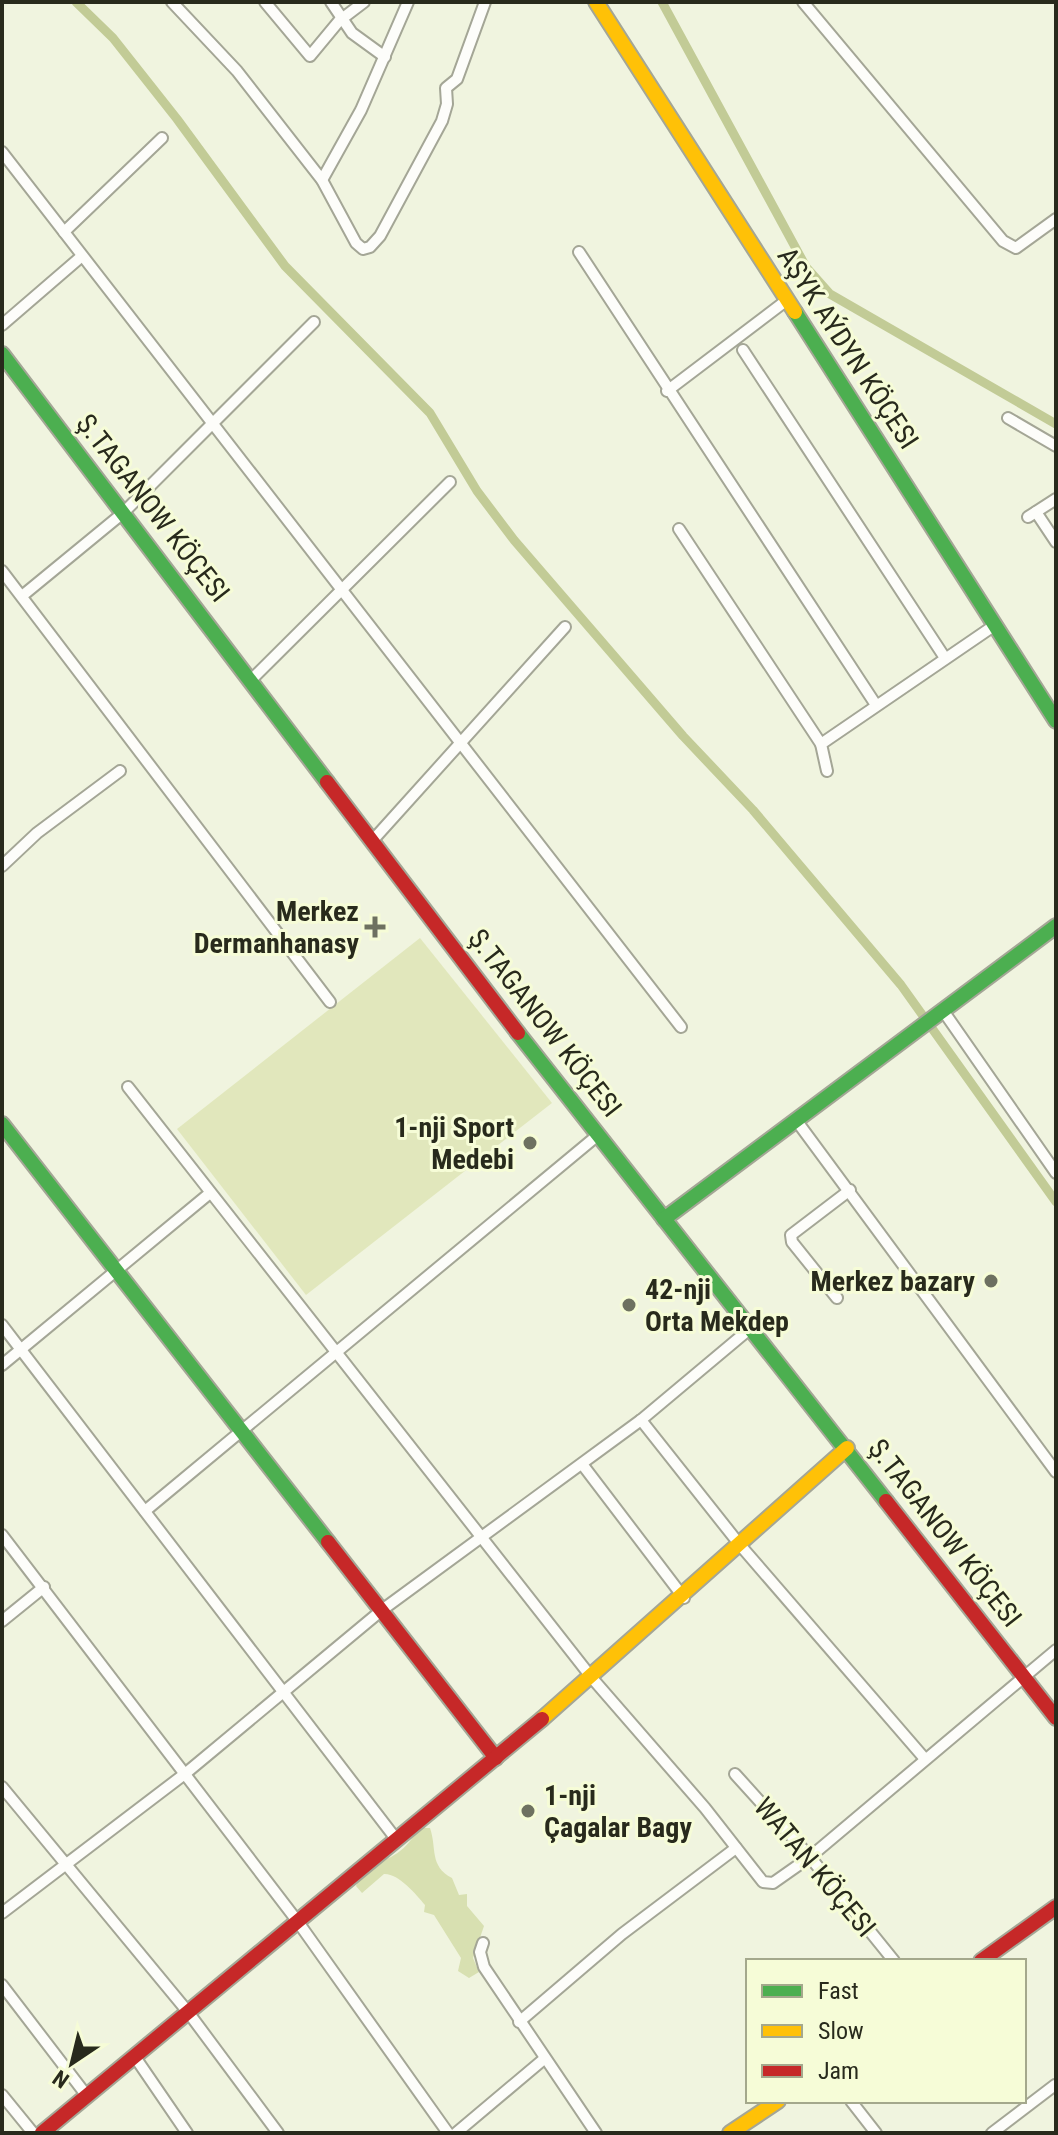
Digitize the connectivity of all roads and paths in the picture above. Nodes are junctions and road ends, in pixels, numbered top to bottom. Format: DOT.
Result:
graph roads {
  1 [pos="172,2"];
  2 [pos="265,2"];
  3 [pos="331,2"];
  4 [pos="364,2"];
  5 [pos="408,2"];
  6 [pos="485,2"];
  7 [pos="596,2"];
  8 [pos="803,2"];
  9 [pos="341,20"];
  10 [pos="385,57"];
  11 [pos="162,138"];
  12 [pos="2,152"];
  13 [pos="322,180"];
  14 [pos="1056,219"];
  15 [pos="64,232"];
  16 [pos="579,252"];
  17 [pos="82,256"];
  18 [pos="787,300"];
  19 [pos="314,322"];
  20 [pos="2,325"];
  21 [pos="743,350"];
  22 [pos="5,363"];
  23 [pos="667,391"];
  24 [pos="1008,418"];
  25 [pos="214,423"];
  26 [pos="1056,446"];
  27 [pos="450,482"];
  28 [pos="1056,499"];
  29 [pos="123,513"];
  30 [pos="679,529"];
  31 [pos="1056,542"];
  32 [pos="2,571"];
  33 [pos="342,590"];
  34 [pos="22,596"];
  35 [pos="995,625"];
  36 [pos="565,627"];
  37 [pos="945,658"];
  38 [pos="252,679"];
  39 [pos="876,705"];
  40 [pos="1056,721"];
  41 [pos="458,742"];
  42 [pos="821,744"];
  43 [pos="120,771"];
  44 [pos="827,771"];
  45 [pos="373,840"];
  46 [pos="2,866"];
  47 [pos="1056,926"];
  48 [pos="330,1002"];
  49 [pos="942,1013"];
  50 [pos="681,1027"];
  51 [pos="128,1087"];
  52 [pos="796,1120"];
  53 [pos="2,1124"];
  54 [pos="598,1135"];
  55 [pos="1056,1173"];
  56 [pos="850,1190"];
  57 [pos="210,1193"];
  58 [pos="664,1219"];
  59 [pos="116,1269"];
  60 [pos="837,1298"];
  61 [pos="2,1325"];
  62 [pos="752,1327"];
  63 [pos="21,1348"];
  64 [pos="339,1352"];
  65 [pos="2,1365"];
  66 [pos="641,1420"];
  67 [pos="244,1432"];
  68 [pos="847,1448"];
  69 [pos="582,1464"];
  70 [pos="1056,1472"];
  71 [pos="145,1511"];
  72 [pos="2,1535"];
  73 [pos="481,1535"];
  74 [pos="740,1545"];
  75 [pos="44,1587"];
  76 [pos="684,1598"];
  77 [pos="382,1610"];
  78 [pos="2,1621"];
  79 [pos="1056,1650"];
  80 [pos="592,1678"];
  81 [pos="1024,1678"];
  82 [pos="283,1690"];
  83 [pos="1056,1718"];
  84 [pos="496,1758"];
  85 [pos="925,1759"];
  86 [pos="186,1773"];
  87 [pos="735,1774"];
  88 [pos="2,1787"];
  89 [pos="396,1839"];
  90 [pos="736,1848"];
  91 [pos="810,1857"];
  92 [pos="64,1864"];
  93 [pos="1056,1907"];
  94 [pos="3,1911"];
  95 [pos="298,1922"];
  96 [pos="483,1943"];
  97 [pos="892,1959"];
  98 [pos="984,1959"];
  99 [pos="2,1985"];
  100 [pos="188,2012"];
  101 [pos="519,2022"];
  102 [pos="135,2057"];
  103 [pos="544,2059"];
  104 [pos="1055,2085"];
  105 [pos="2,2095"];
  106 [pos="87,2096"];
  107 [pos="775,2103"];
  108 [pos="853,2103"];
  109 [pos="33,2133"];
  110 [pos="42,2133"];
  111 [pos="187,2133"];
  112 [pos="278,2133"];
  113 [pos="448,2133"];
  114 [pos="456,2133"];
  115 [pos="596,2133"];
  116 [pos="730,2133"];
  117 [pos="876,2133"];
  118 [pos="992,2133"];
  1 -- 13 [label="street"];
  2 -- 9 [label="street"];
  3 -- 9 [label="street"];
  4 -- 9 [label="street"];
  5 -- 10 [label="street"];
  6 -- 13 [label="street"];
  7 -- 18 [label="street, AŞYK AÝDYN KÖÇESI"];
  8 -- 14 [label="street"];
  9 -- 10 [label="street"];
  10 -- 13 [label="street"];
  11 -- 15 [label="street"];
  12 -- 15 [label="street"];
  15 -- 17 [label="street"];
  16 -- 23 [label="street"];
  17 -- 20 [label="street"];
  17 -- 25 [label="street"];
  18 -- 23 [label="street"];
  18 -- 35 [label="street, AŞYK AÝDYN KÖÇESI"];
  19 -- 25 [label="street"];
  21 -- 37 [label="street"];
  22 -- 29 [label="street, Ş.TAGANOW KÖÇESI"];
  23 -- 39 [label="street"];
  24 -- 26 [label="street"];
  25 -- 29 [label="street"];
  25 -- 33 [label="street"];
  27 -- 33 [label="street"];
  28 -- 31 [label="street"];
  29 -- 34 [label="street"];
  29 -- 38 [label="street, Ş.TAGANOW KÖÇESI"];
  30 -- 42 [label="street"];
  32 -- 34 [label="street"];
  33 -- 38 [label="street"];
  33 -- 41 [label="street"];
  34 -- 48 [label="street"];
  35 -- 37 [label="street"];
  35 -- 40 [label="street, AŞYK AÝDYN KÖÇESI"];
  36 -- 41 [label="street"];
  37 -- 39 [label="street"];
  38 -- 45 [label="street, Ş.TAGANOW KÖÇESI"];
  39 -- 42 [label="street"];
  41 -- 45 [label="street"];
  41 -- 50 [label="street"];
  42 -- 44 [label="street"];
  43 -- 46 [label="street"];
  45 -- 54 [label="street, Ş.TAGANOW KÖÇESI"];
  47 -- 49 [label="street"];
  49 -- 52 [label="street"];
  49 -- 55 [label="street"];
  51 -- 57 [label="street"];
  52 -- 56 [label="street"];
  52 -- 58 [label="street"];
  53 -- 59 [label="street"];
  54 -- 58 [label="street, Ş.TAGANOW KÖÇESI"];
  54 -- 64 [label="street"];
  56 -- 60 [label="street"];
  56 -- 70 [label="street"];
  57 -- 59 [label="street"];
  57 -- 64 [label="street"];
  58 -- 62 [label="street, Ş.TAGANOW KÖÇESI"];
  59 -- 63 [label="street"];
  59 -- 67 [label="street"];
  61 -- 63 [label="street"];
  62 -- 66 [label="street"];
  62 -- 68 [label="street, Ş.TAGANOW KÖÇESI"];
  63 -- 65 [label="street"];
  63 -- 71 [label="street"];
  64 -- 67 [label="street"];
  64 -- 73 [label="street"];
  66 -- 69 [label="street"];
  66 -- 74 [label="street"];
  67 -- 71 [label="street"];
  67 -- 77 [label="street"];
  68 -- 74 [label="street"];
  68 -- 81 [label="street, Ş.TAGANOW KÖÇESI"];
  69 -- 73 [label="street"];
  69 -- 76 [label="street"];
  71 -- 82 [label="street"];
  72 -- 75 [label="street"];
  73 -- 77 [label="street"];
  73 -- 80 [label="street"];
  74 -- 76 [label="street"];
  74 -- 85 [label="street"];
  75 -- 78 [label="street"];
  75 -- 86 [label="street"];
  76 -- 80 [label="street"];
  77 -- 82 [label="street"];
  77 -- 84 [label="street"];
  79 -- 81 [label="street"];
  80 -- 84 [label="street"];
  80 -- 90 [label="street"];
  81 -- 83 [label="street, Ş.TAGANOW KÖÇESI"];
  81 -- 85 [label="street"];
  82 -- 86 [label="street"];
  82 -- 89 [label="street"];
  84 -- 89 [label="street"];
  85 -- 91 [label="street"];
  86 -- 92 [label="street"];
  86 -- 95 [label="street"];
  87 -- 91 [label="street, WATAN KÖÇESI"];
  88 -- 92 [label="street"];
  89 -- 95 [label="street"];
  90 -- 91 [label="street"];
  90 -- 101 [label="street"];
  91 -- 97 [label="street, WATAN KÖÇESI"];
  92 -- 94 [label="street"];
  92 -- 100 [label="street"];
  93 -- 98 [label="street"];
  95 -- 100 [label="street"];
  95 -- 113 [label="street"];
  96 -- 101 [label="street"];
  99 -- 106 [label="street"];
  100 -- 102 [label="street"];
  100 -- 112 [label="street"];
  101 -- 103 [label="street"];
  102 -- 106 [label="street"];
  102 -- 111 [label="street"];
  103 -- 114 [label="street"];
  103 -- 115 [label="street"];
  104 -- 118 [label="street"];
  105 -- 109 [label="street"];
  106 -- 110 [label="street"];
  107 -- 116 [label="street"];
  108 -- 117 [label="street"];
}
